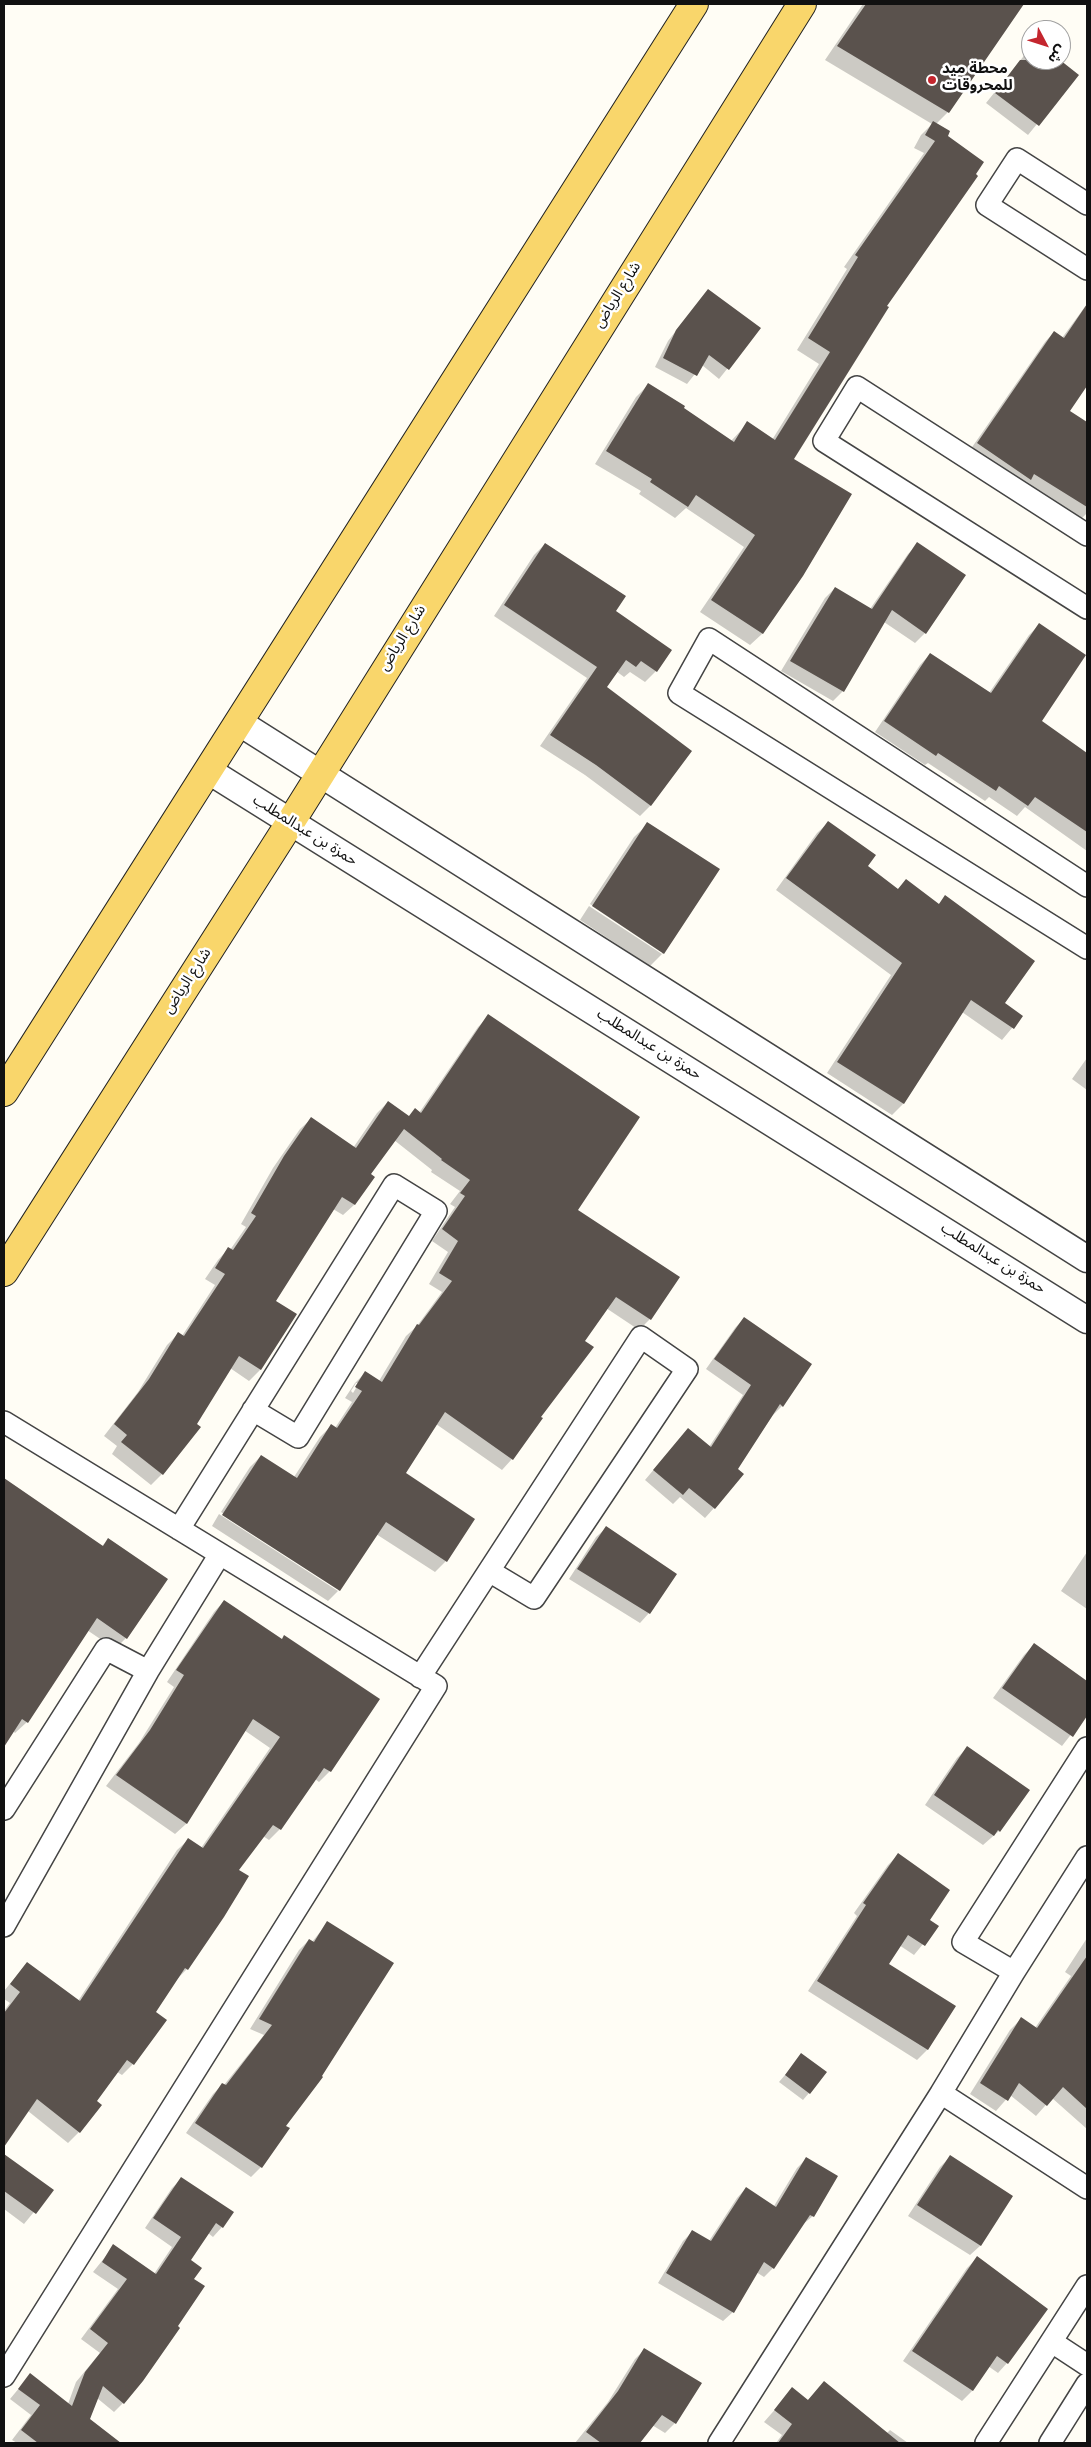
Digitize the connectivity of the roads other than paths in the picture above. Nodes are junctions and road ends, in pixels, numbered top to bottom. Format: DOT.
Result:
graph roads {
  1 [pos="694,4"];
  2 [pos="802,4"];
  3 [pos="1087,204"];
  4 [pos="1087,269"];
  5 [pos="1087,535"];
  6 [pos="1087,608"];
  7 [pos="240,723"];
  8 [pos="209,771"];
  9 [pos="320,774"];
  10 [pos="290,823"];
  11 [pos="1087,886"];
  12 [pos="1087,948"];
  13 [pos="4,1092"];
  14 [pos="1087,1259"];
  15 [pos="4,1272"];
  16 [pos="1087,1320"];
  17 [pos="253,1410"];
  18 [pos="4,1422"];
  19 [pos="179,1529"];
  20 [pos="220,1554"];
  21 [pos="489,1571"];
  22 [pos="148,1672"];
  23 [pos="420,1677"];
  24 [pos="1087,1748"];
  25 [pos="4,1809"];
  26 [pos="1087,1857"];
  27 [pos="4,1926"];
  28 [pos="1014,1972"];
  29 [pos="941,2093"];
  30 [pos="1087,2188"];
  31 [pos="1087,2286"];
  32 [pos="1052,2342"];
  33 [pos="1087,2365"];
  34 [pos="4,2376"];
  35 [pos="1087,2384"];
  36 [pos="719,2443"];
  37 [pos="986,2443"];
  38 [pos="1050,2443"];
  1 -- 7 [label="main road"];
  2 -- 9 [label="main road, شارع الرياض"];
  3 -- 4 [label="street"];
  5 -- 6 [label="street"];
  7 -- 8 [label="main road"];
  7 -- 9 [label="street"];
  8 -- 10 [label="street, حمزة بن عبدالمطلب"];
  8 -- 13 [label="main road"];
  9 -- 10 [label="main road, شارع الرياض"];
  9 -- 14 [label="street"];
  10 -- 15 [label="main road, شارع الرياض"];
  10 -- 16 [label="street, حمزة بن عبدالمطلب"];
  11 -- 12 [label="street"];
  17 -- 17 [label="street"];
  17 -- 19 [label="street"];
  18 -- 19 [label="street"];
  19 -- 20 [label="street"];
  20 -- 22 [label="street"];
  20 -- 23 [label="street"];
  21 -- 21 [label="street"];
  21 -- 23 [label="street"];
  22 -- 25 [label="street"];
  22 -- 27 [label="street"];
  23 -- 34 [label="street"];
  24 -- 28 [label="street"];
  26 -- 28 [label="street"];
  28 -- 29 [label="street"];
  29 -- 30 [label="street"];
  29 -- 36 [label="street"];
  31 -- 32 [label="street"];
  32 -- 33 [label="street"];
  32 -- 37 [label="street"];
  35 -- 38 [label="street"];
}
